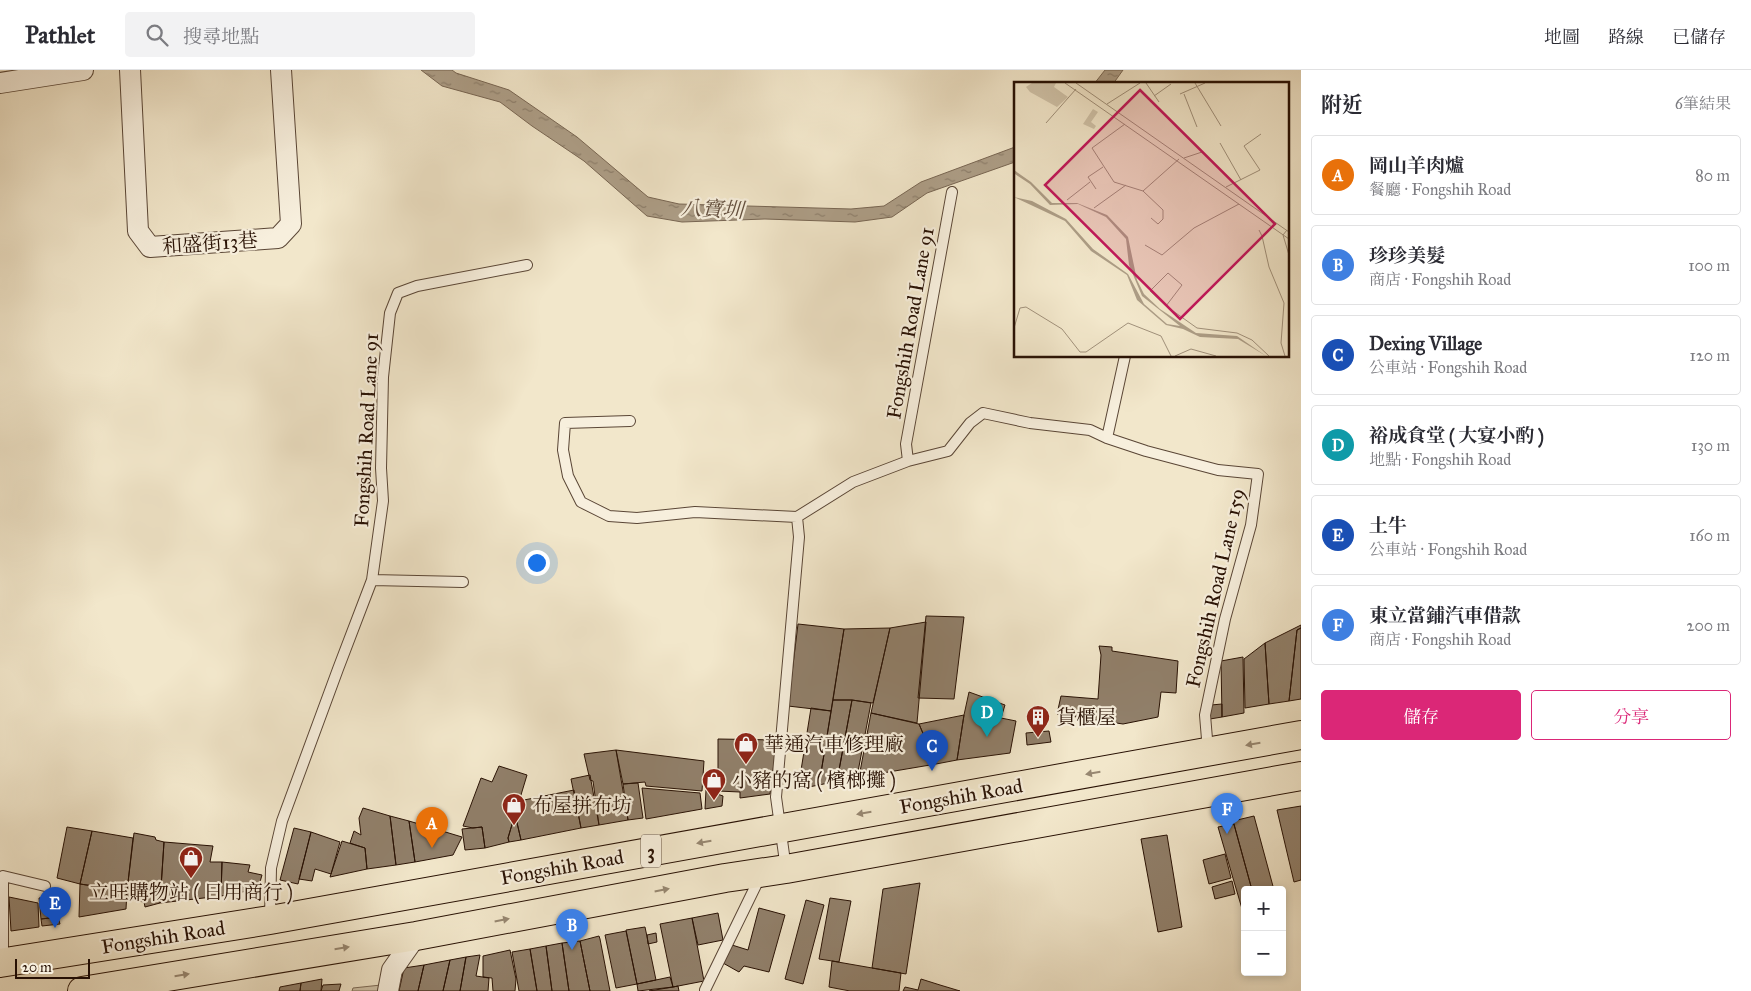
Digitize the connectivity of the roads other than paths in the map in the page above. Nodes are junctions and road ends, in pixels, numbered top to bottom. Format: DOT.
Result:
graph roads {
  1 [pos="83,70"];
  2 [pos="130,70"];
  3 [pos="281,70"];
  4 [pos="0,83"];
  5 [pos="952,192"];
  6 [pos="526,265"];
  7 [pos="1125,358"];
  8 [pos="630,421"];
  9 [pos="1107,438"];
  10 [pos="908,461"];
  11 [pos="797,517"];
  12 [pos="372,580"];
  13 [pos="462,582"];
  14 [pos="1301,735"];
  15 [pos="1208,752"];
  16 [pos="1301,776"];
  17 [pos="780,828"];
  18 [pos="774,871"];
  19 [pos="1,875"];
  20 [pos="45,886"];
  21 [pos="270,920"];
  22 [pos="416,936"];
  23 [pos="2,963"];
  24 [pos="705,990"];
  25 [pos="82,991"];
  26 [pos="388,991"];
  1 -- 4 [label="street"];
  2 -- 3 [label="street, 和盛街13巷"];
  5 -- 10 [label="lane, Fongshih Road Lane 91"];
  6 -- 12 [label="lane, Fongshih Road Lane 91"];
  7 -- 9 [label="lane"];
  8 -- 11 [label="lane"];
  9 -- 10 [label="lane, Fongshih Road Lane 159"];
  9 -- 15 [label="lane, Fongshih Road Lane 159"];
  10 -- 11 [label="lane"];
  11 -- 17 [label="lane"];
  12 -- 13 [label="lane"];
  12 -- 21 [label="lane, Fongshih Road Lane 91"];
  14 -- 15 [label="main road, Fongshih Road / 3, one-way"];
  15 -- 17 [label="main road, Fongshih Road / 3, one-way"];
  16 -- 18 [label="main road, Fongshih Road / 3"];
  17 -- 18 [label="lane"];
  17 -- 21 [label="main road, Fongshih Road / 3, one-way"];
  22 -- 18 [label="main road, Fongshih Road / 3, one-way"];
  18 -- 24 [label="lane"];
  19 -- 20 [label="lane"];
  19 -- 23 [label="lane"];
  21 -- 23 [label="main road, Fongshih Road / 3"];
  25 -- 22 [label="main road, Fongshih Road / 3, one-way"];
  22 -- 26 [label="street"];
}
